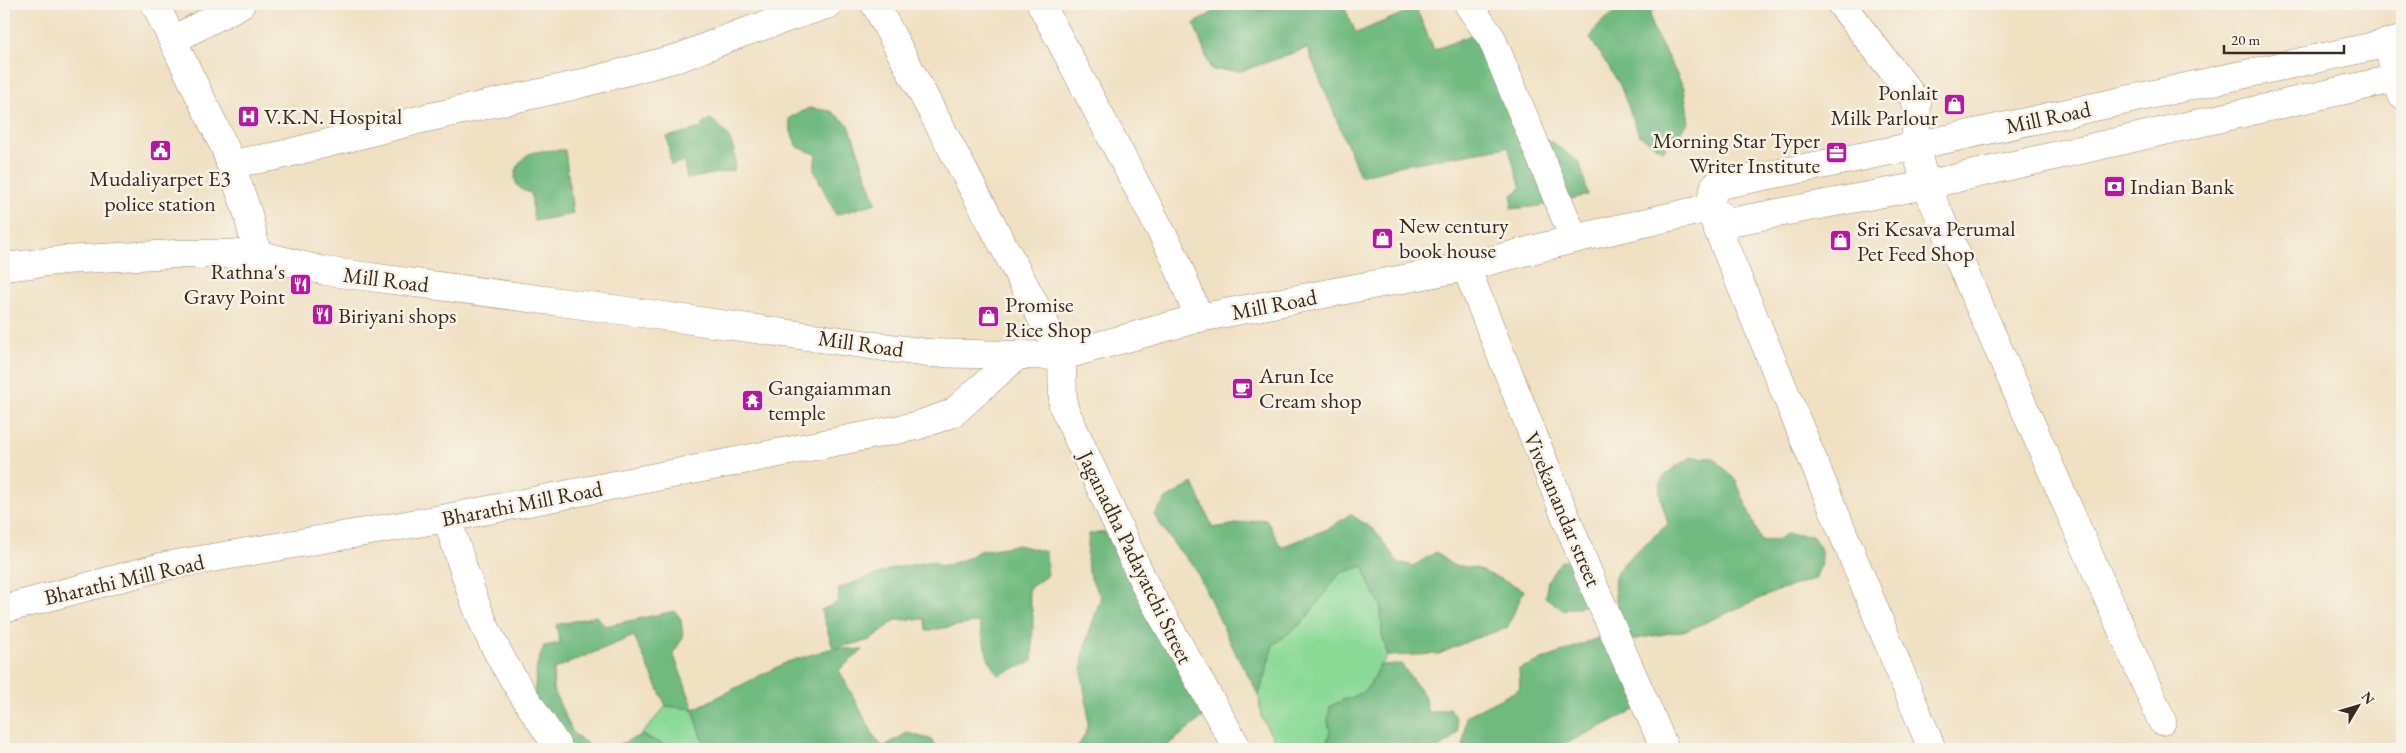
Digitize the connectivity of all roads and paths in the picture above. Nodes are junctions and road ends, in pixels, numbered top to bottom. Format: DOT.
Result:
graph roads {
  1 [pos="155,4"];
  2 [pos="241,4"];
  3 [pos="829,4"];
  4 [pos="875,4"];
  5 [pos="1041,4"];
  6 [pos="1468,4"];
  7 [pos="1841,4"];
  8 [pos="173,40"];
  9 [pos="2395,42"];
  10 [pos="2400,83"];
  11 [pos="1915,146"];
  12 [pos="230,164"];
  13 [pos="1926,185"];
  14 [pos="1708,208"];
  15 [pos="1574,239"];
  16 [pos="257,254"];
  17 [pos="4,267"];
  18 [pos="1466,267"];
  19 [pos="1199,318"];
  20 [pos="1019,354"];
  21 [pos="1062,356"];
  22 [pos="447,518"];
  23 [pos="4,609"];
  24 [pos="2162,721"];
  25 [pos="559,749"];
  26 [pos="1238,749"];
  27 [pos="1666,749"];
  28 [pos="1932,749"];
  1 -- 8 [label="street"];
  2 -- 8 [label="street"];
  3 -- 12 [label="street"];
  4 -- 21 [label="street"];
  5 -- 19 [label="street"];
  6 -- 15 [label="street"];
  7 -- 11 [label="street"];
  8 -- 12 [label="street"];
  9 -- 10 [label="street"];
  9 -- 11 [label="street, Mill Road"];
  10 -- 13 [label="street, Mill Road"];
  11 -- 13 [label="street"];
  11 -- 14 [label="street, Mill Road"];
  12 -- 16 [label="street"];
  13 -- 14 [label="street, Mill Road"];
  13 -- 24 [label="street"];
  14 -- 15 [label="street, Mill Road"];
  14 -- 28 [label="street"];
  15 -- 18 [label="street, Mill Road"];
  16 -- 17 [label="street, Mill Road"];
  16 -- 20 [label="street, Mill Road"];
  18 -- 19 [label="street, Mill Road"];
  18 -- 27 [label="street, Vivekanandar street"];
  19 -- 21 [label="street, Mill Road"];
  20 -- 21 [label="street, Mill Road"];
  20 -- 22 [label="street, Bharathi Mill Road"];
  21 -- 26 [label="street, Jaganadha Padayatchi Street"];
  22 -- 23 [label="street, Bharathi Mill Road"];
  22 -- 25 [label="street"];
}
